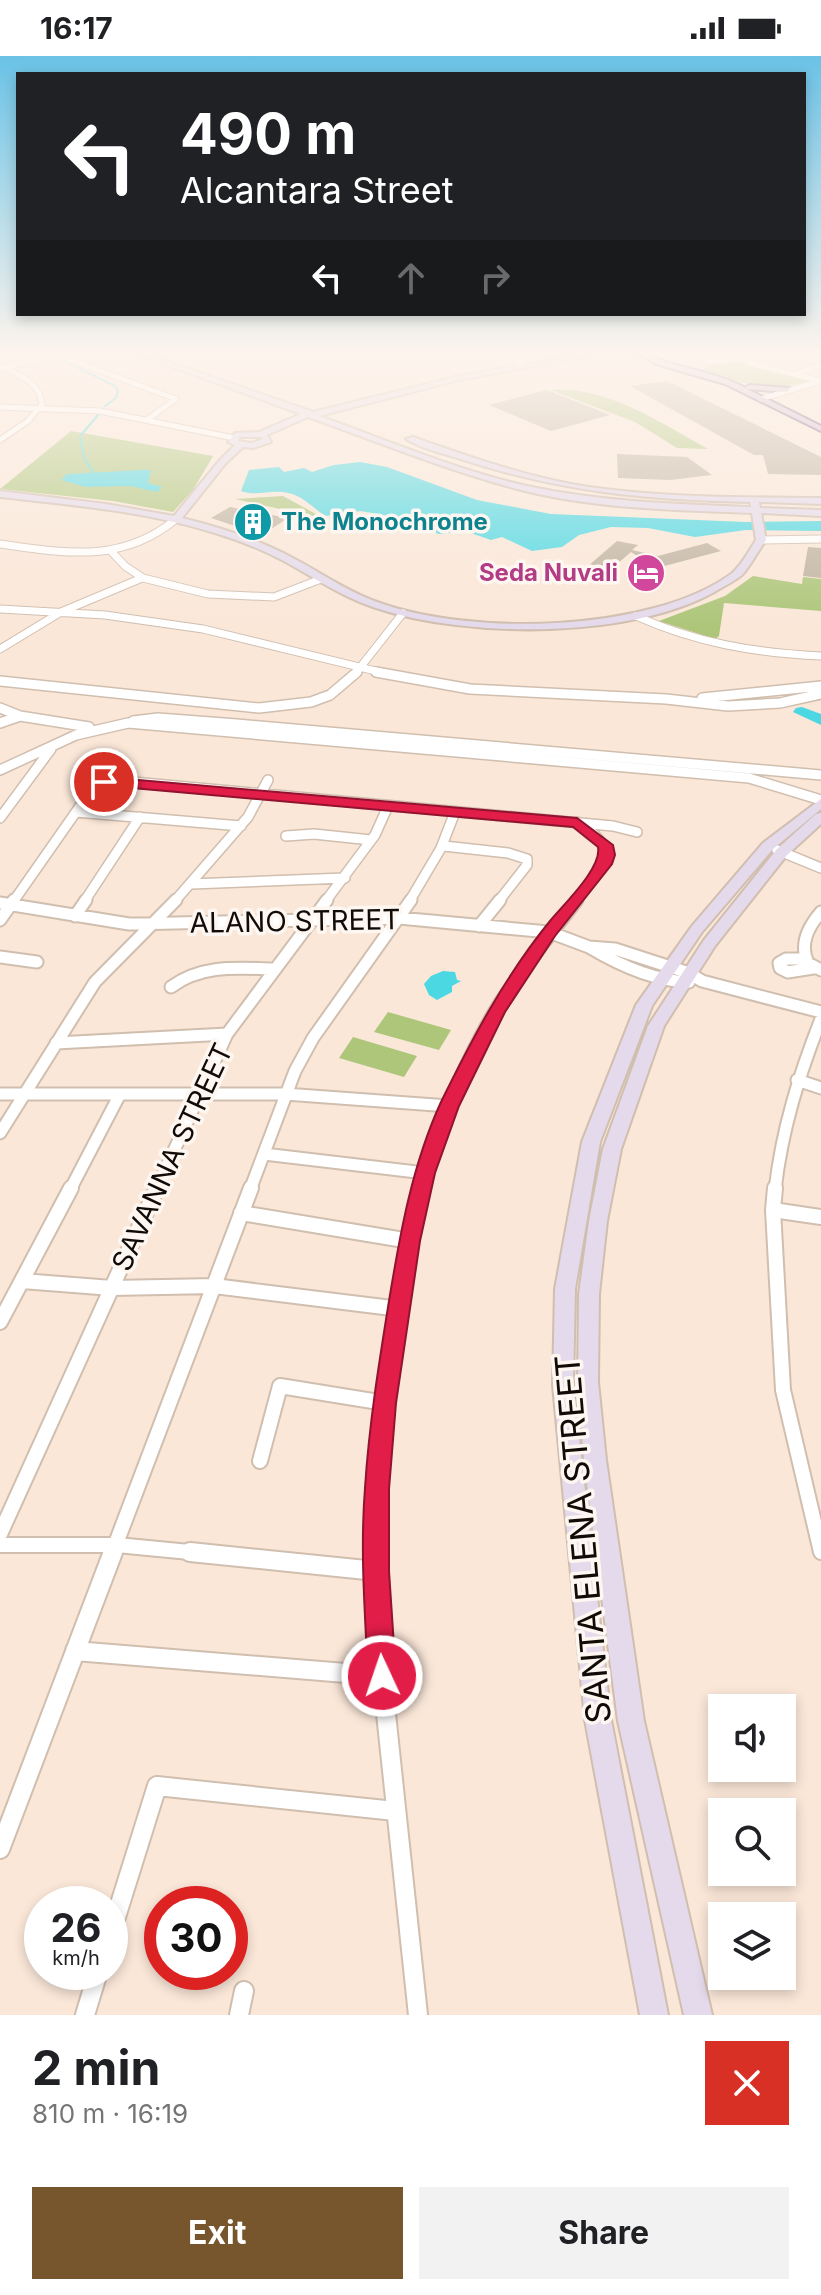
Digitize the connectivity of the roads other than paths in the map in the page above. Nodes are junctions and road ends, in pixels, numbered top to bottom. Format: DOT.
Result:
graph roads {
  1 [pos="236,443"];
  2 [pos="404,443"];
  3 [pos="409,443"];
  4 [pos="0,494"];
  5 [pos="751,499"];
  6 [pos="821,501"];
  7 [pos="821,513"];
  8 [pos="757,516"];
  9 [pos="176,519"];
  10 [pos="762,537"];
  11 [pos="821,539"];
  12 [pos="0,544"];
  13 [pos="110,550"];
  14 [pos="142,578"];
  15 [pos="321,579"];
  16 [pos="0,609"];
  17 [pos="61,612"];
  18 [pos="403,613"];
  19 [pos="636,616"];
  20 [pos="0,649"];
  21 [pos="821,656"];
  22 [pos="358,669"];
  23 [pos="0,681"];
  24 [pos="821,686"];
  25 [pos="821,694"];
  26 [pos="685,700"];
  27 [pos="0,708"];
  28 [pos="20,716"];
  29 [pos="0,723"];
  30 [pos="90,727"];
  31 [pos="421,746"];
  32 [pos="52,748"];
  33 [pos="0,770"];
  34 [pos="821,775"];
  35 [pos="268,780"];
  36 [pos="261,794"];
  37 [pos="821,802"];
  38 [pos="388,806"];
  39 [pos="76,812"];
  40 [pos="455,812"];
  41 [pos="140,817"];
  42 [pos="821,817"];
  43 [pos="0,818"];
  44 [pos="577,822"];
  45 [pos="241,826"];
  46 [pos="637,832"];
  47 [pos="286,836"];
  48 [pos="371,840"];
  49 [pos="444,846"];
  50 [pos="775,849"];
  51 [pos="821,868"];
  52 [pos="345,878"];
  53 [pos="191,884"];
  54 [pos="5,904"];
  55 [pos="821,912"];
  56 [pos="75,916"];
  57 [pos="312,918"];
  58 [pos="399,918"];
  59 [pos="0,920"];
  60 [pos="156,923"];
  61 [pos="479,926"];
  62 [pos="549,932"];
  63 [pos="0,957"];
  64 [pos="805,959"];
  65 [pos="37,962"];
  66 [pos="275,969"];
  67 [pos="817,969"];
  68 [pos="681,976"];
  69 [pos="171,987"];
  70 [pos="821,1012"];
  71 [pos="821,1019"];
  72 [pos="227,1034"];
  73 [pos="56,1043"];
  74 [pos="797,1080"];
  75 [pos="821,1088"];
  76 [pos="0,1094"];
  77 [pos="285,1094"];
  78 [pos="201,1095"];
  79 [pos="23,1096"];
  80 [pos="119,1096"];
  81 [pos="449,1106"];
  82 [pos="0,1133"];
  83 [pos="264,1154"];
  84 [pos="425,1173"];
  85 [pos="773,1210"];
  86 [pos="241,1213"];
  87 [pos="821,1217"];
  88 [pos="410,1241"];
  89 [pos="22,1281"];
  90 [pos="214,1286"];
  91 [pos="112,1288"];
  92 [pos="400,1309"];
  93 [pos="0,1322"];
  94 [pos="385,1403"];
  95 [pos="260,1461"];
  96 [pos="0,1534"];
  97 [pos="0,1545"];
  98 [pos="117,1545"];
  99 [pos="821,1552"];
  100 [pos="376,1571"];
  101 [pos="75,1651"];
  102 [pos="382,1676"];
  103 [pos="395,1811"];
  104 [pos="0,1849"];
  105 [pos="126,1886"];
  106 [pos="93,1990"];
  107 [pos="244,1991"];
  108 [pos="85,2015"];
  109 [pos="239,2015"];
  110 [pos="418,2015"];
  111 [pos="654,2015"];
  112 [pos="698,2015"];
  1 -- 9 [label="street"];
  2 -- 8 [label="street"];
  3 -- 5 [label="street"];
  4 -- 9 [label="street"];
  5 -- 6 [label="street"];
  5 -- 8 [label="street"];
  7 -- 8 [label="street"];
  8 -- 10 [label="street"];
  9 -- 13 [label="street"];
  9 -- 15 [label="street"];
  10 -- 11 [label="street"];
  10 -- 19 [label="street"];
  12 -- 13 [label="street"];
  13 -- 14 [label="street"];
  14 -- 15 [label="street"];
  14 -- 17 [label="street"];
  15 -- 18 [label="street"];
  16 -- 17 [label="street"];
  17 -- 20 [label="street"];
  17 -- 22 [label="street"];
  18 -- 19 [label="street"];
  18 -- 22 [label="street"];
  19 -- 21 [label="street"];
  22 -- 23 [label="street"];
  22 -- 26 [label="street"];
  24 -- 26 [label="street"];
  25 -- 26 [label="street"];
  27 -- 28 [label="street"];
  28 -- 29 [label="street"];
  28 -- 30 [label="street"];
  30 -- 31 [label="street"];
  30 -- 32 [label="street"];
  31 -- 34 [label="street"];
  31 -- 37 [label="street"];
  32 -- 33 [label="street"];
  32 -- 43 [label="street"];
  35 -- 36 [label="street"];
  36 -- 38 [label="street"];
  36 -- 39 [label="street"];
  36 -- 45 [label="street"];
  37 -- 50 [label="street, SANTA ELENA STREET"];
  38 -- 40 [label="street"];
  38 -- 48 [label="street, SAVANNA STREET"];
  39 -- 41 [label="street"];
  39 -- 54 [label="street"];
  40 -- 44 [label="street"];
  40 -- 49 [label="street"];
  41 -- 45 [label="street"];
  41 -- 56 [label="street"];
  42 -- 50 [label="street, SANTA ELENA STREET"];
  44 -- 46 [label="street"];
  44 -- 62 [label="street"];
  45 -- 53 [label="street"];
  47 -- 48 [label="street"];
  48 -- 52 [label="street, SAVANNA STREET"];
  49 -- 58 [label="street"];
  49 -- 61 [label="street"];
  50 -- 51 [label="street"];
  50 -- 68 [label="street, SANTA ELENA STREET"];
  50 -- 68 [label="street, SANTA ELENA STREET"];
  52 -- 53 [label="street"];
  52 -- 57 [label="street, SAVANNA STREET"];
  53 -- 60 [label="street"];
  54 -- 56 [label="street, ALANO STREET"];
  54 -- 59 [label="street"];
  55 -- 64 [label="street"];
  56 -- 60 [label="street, ALANO STREET"];
  57 -- 58 [label="street, ALANO STREET"];
  57 -- 60 [label="street, ALANO STREET"];
  57 -- 66 [label="street, SAVANNA STREET"];
  58 -- 61 [label="street, ALANO STREET"];
  58 -- 77 [label="street"];
  60 -- 73 [label="street"];
  61 -- 62 [label="street, ALANO STREET"];
  62 -- 68 [label="street, ALANO STREET"];
  62 -- 81 [label="street"];
  63 -- 65 [label="street"];
  64 -- 67 [label="street"];
  64 -- 67 [label="street"];
  66 -- 69 [label="street"];
  66 -- 72 [label="street, SAVANNA STREET"];
  68 -- 70 [label="street, ALANO STREET"];
  68 -- 111 [label="street, SANTA ELENA STREET"];
  68 -- 112 [label="street, SANTA ELENA STREET"];
  71 -- 74 [label="street"];
  72 -- 73 [label="street"];
  72 -- 78 [label="street, SAVANNA STREET"];
  73 -- 79 [label="street"];
  74 -- 75 [label="street"];
  74 -- 85 [label="street"];
  76 -- 79 [label="street"];
  77 -- 78 [label="street"];
  77 -- 81 [label="street"];
  77 -- 83 [label="street"];
  78 -- 80 [label="street"];
  78 -- 91 [label="street, SAVANNA STREET"];
  79 -- 80 [label="street"];
  79 -- 82 [label="street"];
  80 -- 89 [label="street"];
  81 -- 84 [label="street"];
  83 -- 84 [label="street"];
  83 -- 86 [label="street"];
  84 -- 88 [label="street"];
  85 -- 87 [label="street"];
  85 -- 99 [label="street"];
  86 -- 88 [label="street"];
  86 -- 90 [label="street"];
  88 -- 92 [label="street"];
  89 -- 91 [label="street"];
  89 -- 93 [label="street"];
  90 -- 91 [label="street"];
  90 -- 92 [label="street"];
  90 -- 98 [label="street"];
  91 -- 96 [label="street, SAVANNA STREET"];
  92 -- 94 [label="street"];
  94 -- 95 [label="street"];
  94 -- 100 [label="street"];
  97 -- 98 [label="street"];
  98 -- 100 [label="street"];
  98 -- 101 [label="street"];
  100 -- 102 [label="street"];
  101 -- 102 [label="street"];
  101 -- 104 [label="street"];
  102 -- 103 [label="street"];
  103 -- 105 [label="street"];
  103 -- 110 [label="street"];
  106 -- 108 [label="street"];
  107 -- 109 [label="street"];
}
